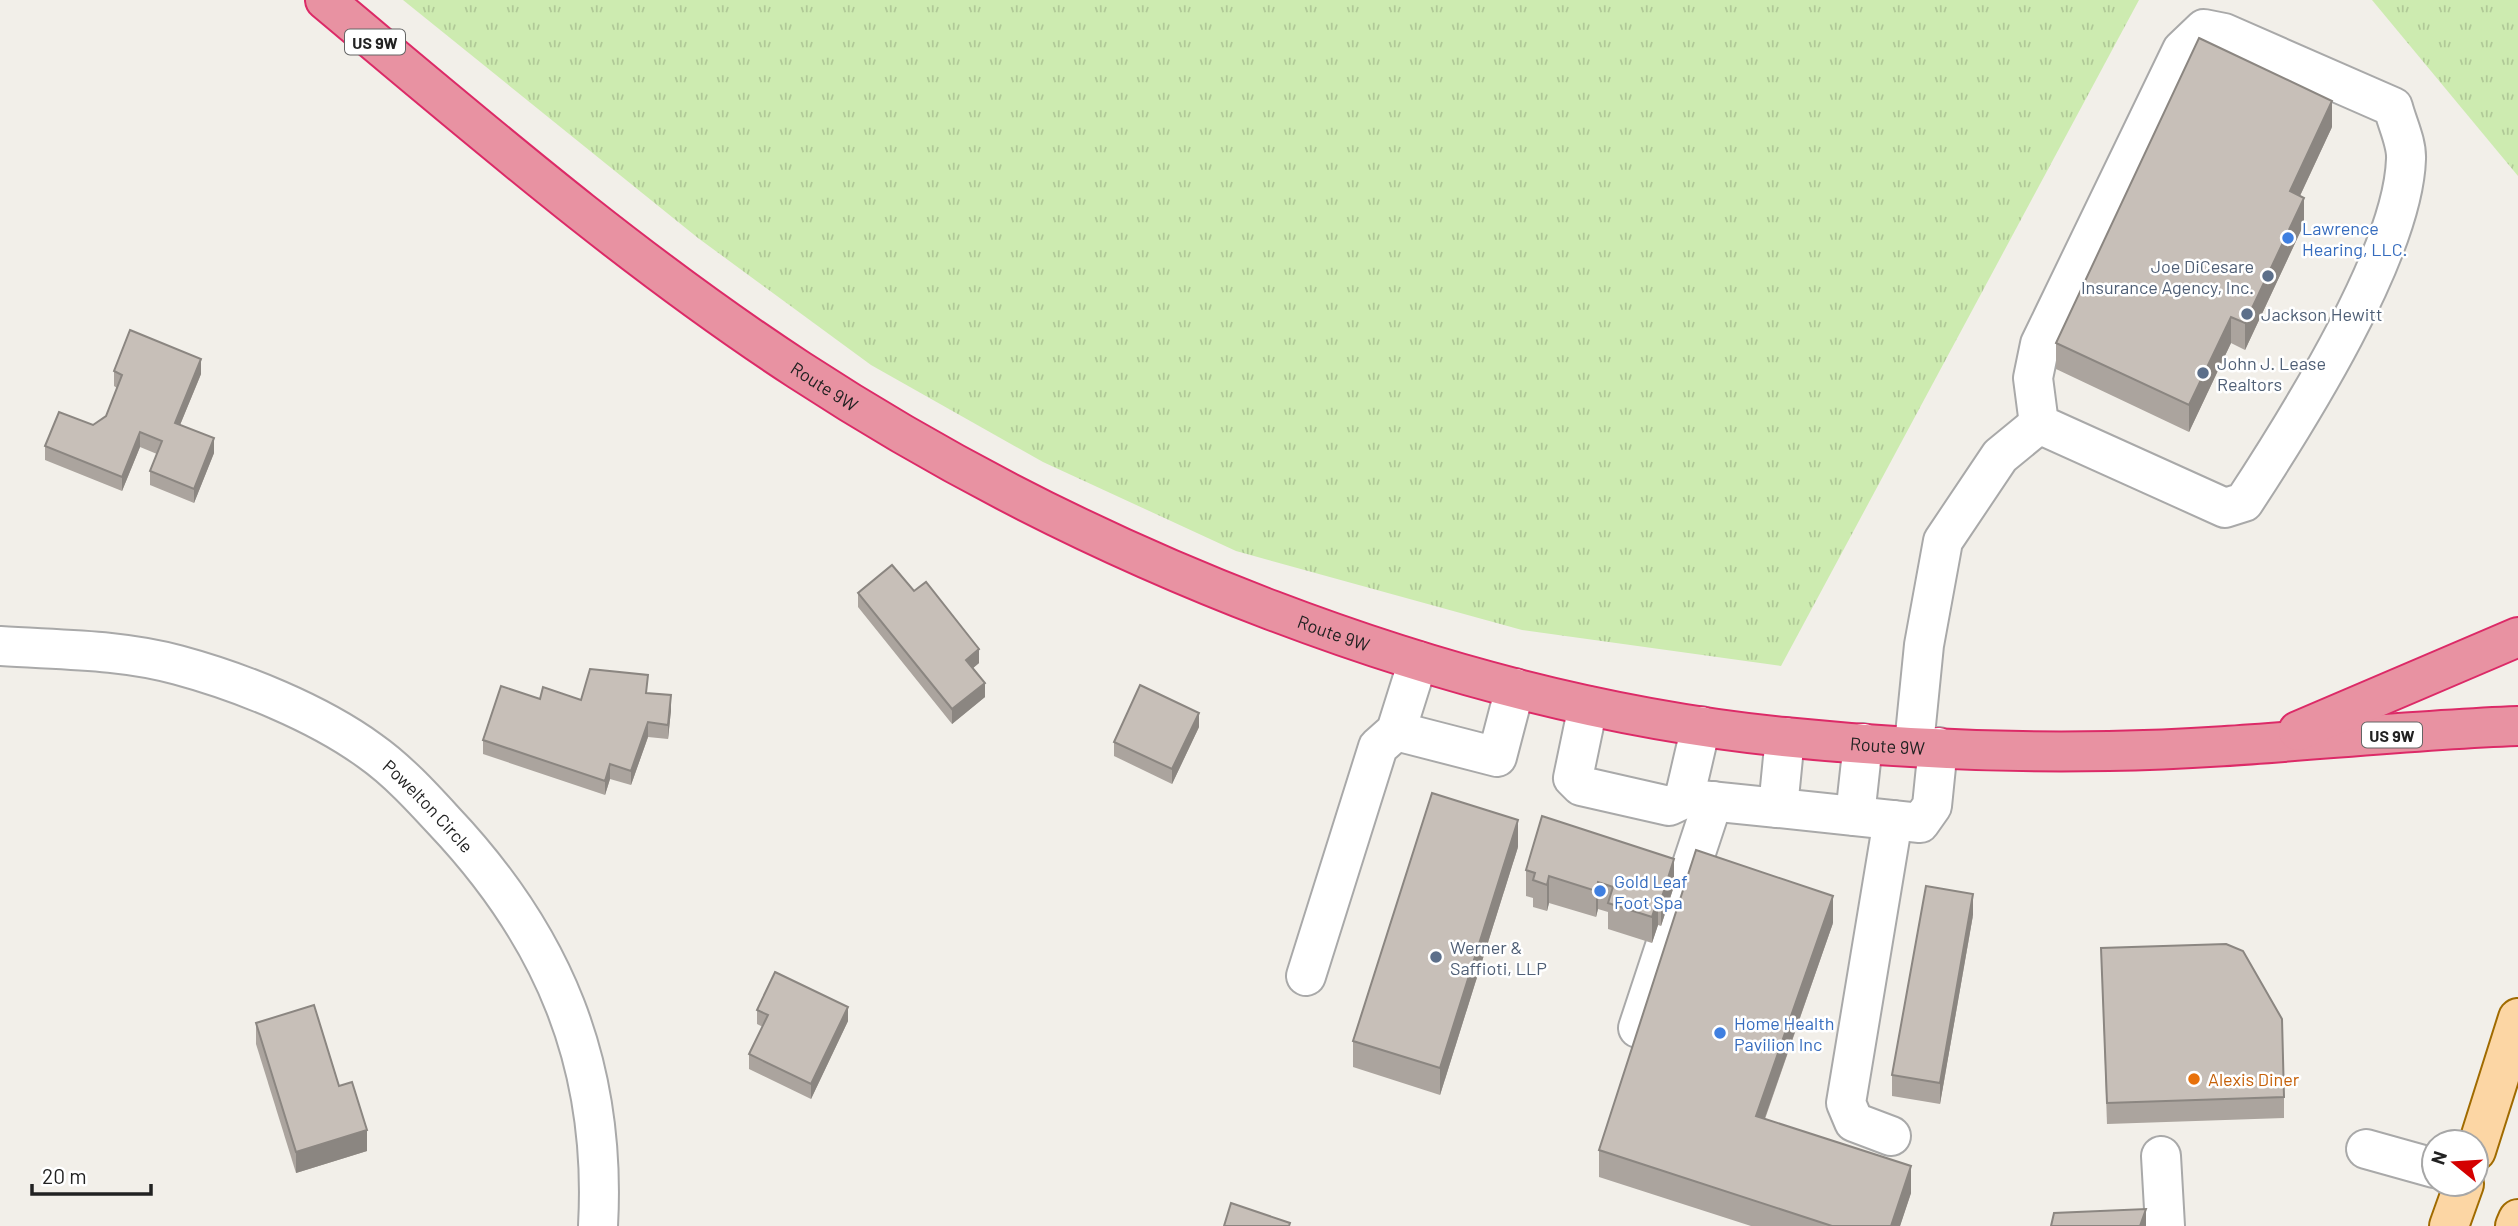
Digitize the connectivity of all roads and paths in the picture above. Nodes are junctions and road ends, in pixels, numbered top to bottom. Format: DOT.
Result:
graph roads {
  1 [pos="325,0"];
  2 [pos="2039,424"];
  3 [pos="2518,637"];
  4 [pos="0,646"];
  5 [pos="1418,661"];
  6 [pos="1516,688"];
  7 [pos="1588,706"];
  8 [pos="1701,726"];
  9 [pos="2518,726"];
  10 [pos="1396,731"];
  11 [pos="1785,737"];
  12 [pos="1863,743"];
  13 [pos="2267,744"];
  14 [pos="1926,746"];
  15 [pos="1699,800"];
  16 [pos="1778,808"];
  17 [pos="1855,816"];
  18 [pos="1894,820"];
  19 [pos="1306,976"];
  20 [pos="2518,1018"];
  21 [pos="1638,1028"];
  22 [pos="2483,1128"];
  23 [pos="1891,1136"];
  24 [pos="2365,1149"];
  25 [pos="2161,1156"];
  26 [pos="2420,1164"];
  27 [pos="2459,1198"];
  28 [pos="2518,1219"];
  29 [pos="2165,1224"];
  30 [pos="598,1226"];
  31 [pos="2127,1226"];
  32 [pos="2449,1226"];
  33 [pos="2515,1226"];
  1 -- 5 [label="highway, Route 9W / US 9W"];
  2 -- 2 [label="street"];
  2 -- 14 [label="street"];
  3 -- 13 [label="highway"];
  4 -- 30 [label="street, Powelton Circle"];
  5 -- 6 [label="highway, Route 9W"];
  5 -- 10 [label="street"];
  6 -- 7 [label="highway, Route 9W"];
  6 -- 10 [label="street"];
  7 -- 8 [label="highway, Route 9W"];
  7 -- 15 [label="street"];
  8 -- 11 [label="highway, Route 9W"];
  8 -- 15 [label="street"];
  9 -- 13 [label="highway, Route 9W / US 9W"];
  10 -- 19 [label="street"];
  11 -- 12 [label="highway, Route 9W"];
  11 -- 16 [label="street"];
  12 -- 14 [label="highway, Route 9W"];
  12 -- 17 [label="street"];
  13 -- 14 [label="highway, Route 9W / US 9W"];
  14 -- 18 [label="street"];
  15 -- 16 [label="street"];
  15 -- 21 [label="street"];
  16 -- 17 [label="street"];
  17 -- 18 [label="street"];
  18 -- 23 [label="street"];
  20 -- 22 [label="main road"];
  24 -- 26 [label="street"];
  25 -- 29 [label="street"];
  27 -- 32 [label="main road"];
  28 -- 33 [label="main road"];
  29 -- 31 [label="street"];
}
